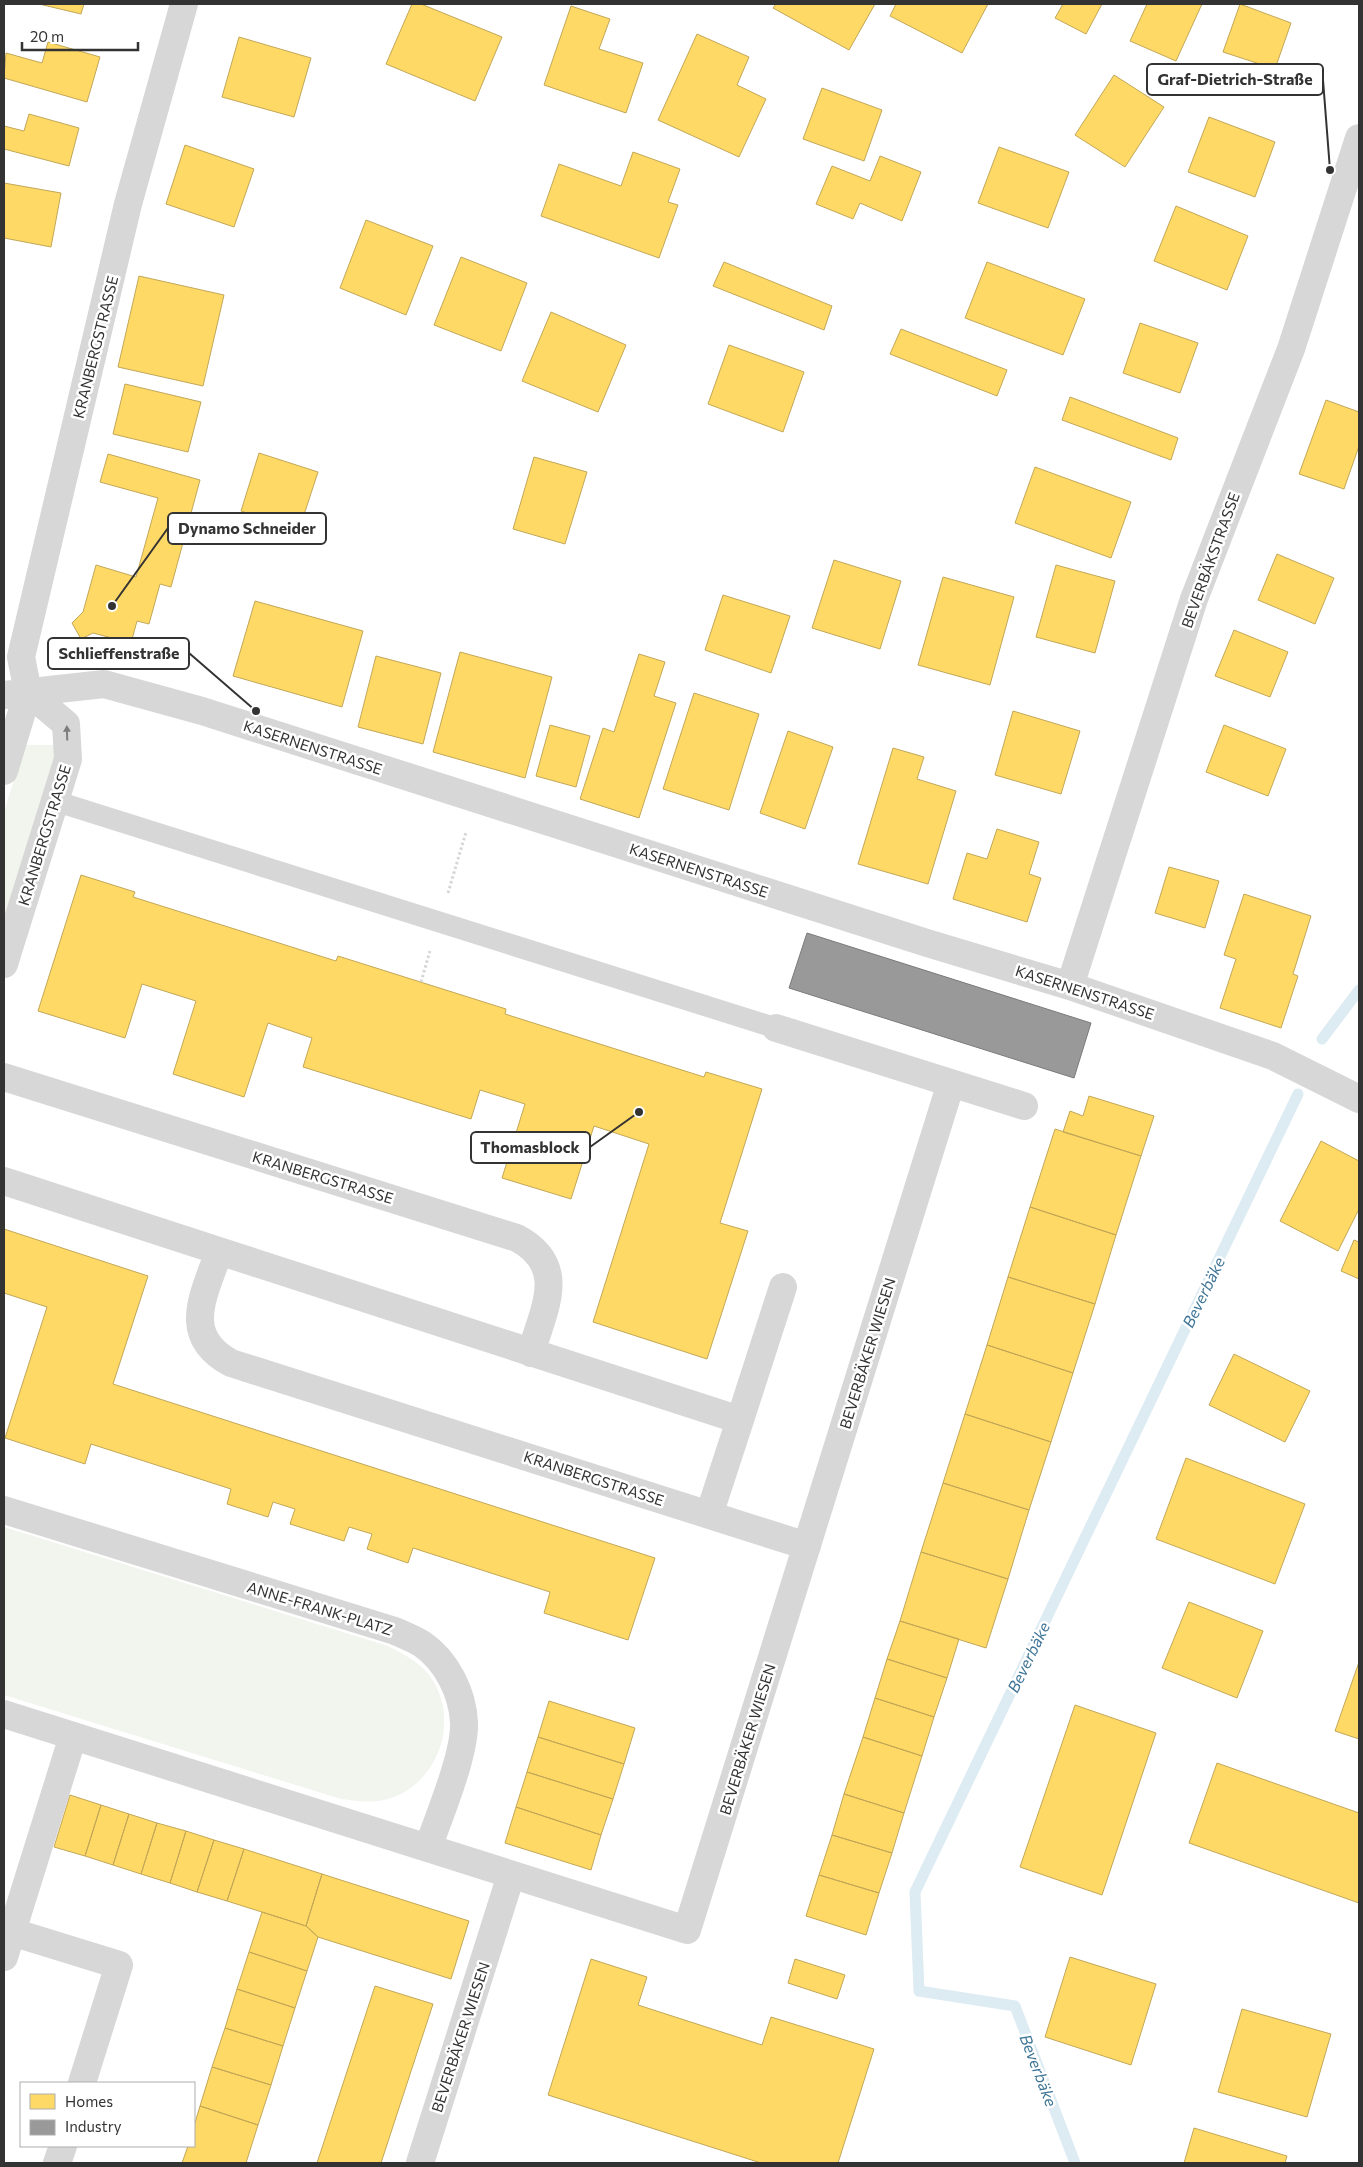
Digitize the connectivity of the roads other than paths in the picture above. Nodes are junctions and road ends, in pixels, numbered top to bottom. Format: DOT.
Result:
graph roads {
  1 [pos="184,4"];
  2 [pos="1359,138"];
  3 [pos="16,694"];
  4 [pos="4,771"];
  5 [pos="55,801"];
  6 [pos="4,964"];
  7 [pos="1070,986"];
  8 [pos="776,1028"];
  9 [pos="4,1077"];
  10 [pos="952,1083"];
  11 [pos="1359,1099"];
  12 [pos="1024,1106"];
  13 [pos="4,1181"];
  14 [pos="219,1251"];
  15 [pos="783,1287"];
  16 [pos="531,1352"];
  17 [pos="740,1420"];
  18 [pos="4,1510"];
  19 [pos="709,1515"];
  20 [pos="807,1546"];
  21 [pos="4,1714"];
  22 [pos="73,1736"];
  23 [pos="428,1848"];
  24 [pos="511,1875"];
  25 [pos="8,1944"];
  26 [pos="82,2082"];
  27 [pos="63,2147"];
  28 [pos="57,2163"];
  29 [pos="420,2163"];
  1 -- 3 [label="street, KRANBERGSTRASSE"];
  2 -- 7 [label="street, BEVERBÄKSTRASSE"];
  3 -- 4 [label="street, KRANBERGSTRASSE"];
  5 -- 3 [label="street, KRANBERGSTRASSE, one-way"];
  3 -- 7 [label="street, KASERNENSTRASSE"];
  5 -- 6 [label="street, KRANBERGSTRASSE"];
  5 -- 8 [label="lane"];
  7 -- 11 [label="street, KASERNENSTRASSE"];
  8 -- 10 [label="street"];
  9 -- 16 [label="street, KRANBERGSTRASSE"];
  10 -- 12 [label="street"];
  10 -- 20 [label="street, BEVERBÄKER WIESEN"];
  13 -- 14 [label="street"];
  14 -- 16 [label="street"];
  14 -- 19 [label="street, KRANBERGSTRASSE"];
  15 -- 17 [label="street"];
  16 -- 17 [label="street"];
  17 -- 19 [label="street"];
  18 -- 23 [label="street, ANNE-FRANK-PLATZ"];
  19 -- 20 [label="street, KRANBERGSTRASSE"];
  20 -- 24 [label="street, BEVERBÄKER WIESEN"];
  21 -- 22 [label="street"];
  22 -- 23 [label="street"];
  22 -- 25 [label="street"];
  23 -- 24 [label="street"];
  24 -- 29 [label="street, BEVERBÄKER WIESEN"];
  25 -- 26 [label="street"];
  27 -- 28 [label="street"];
}
